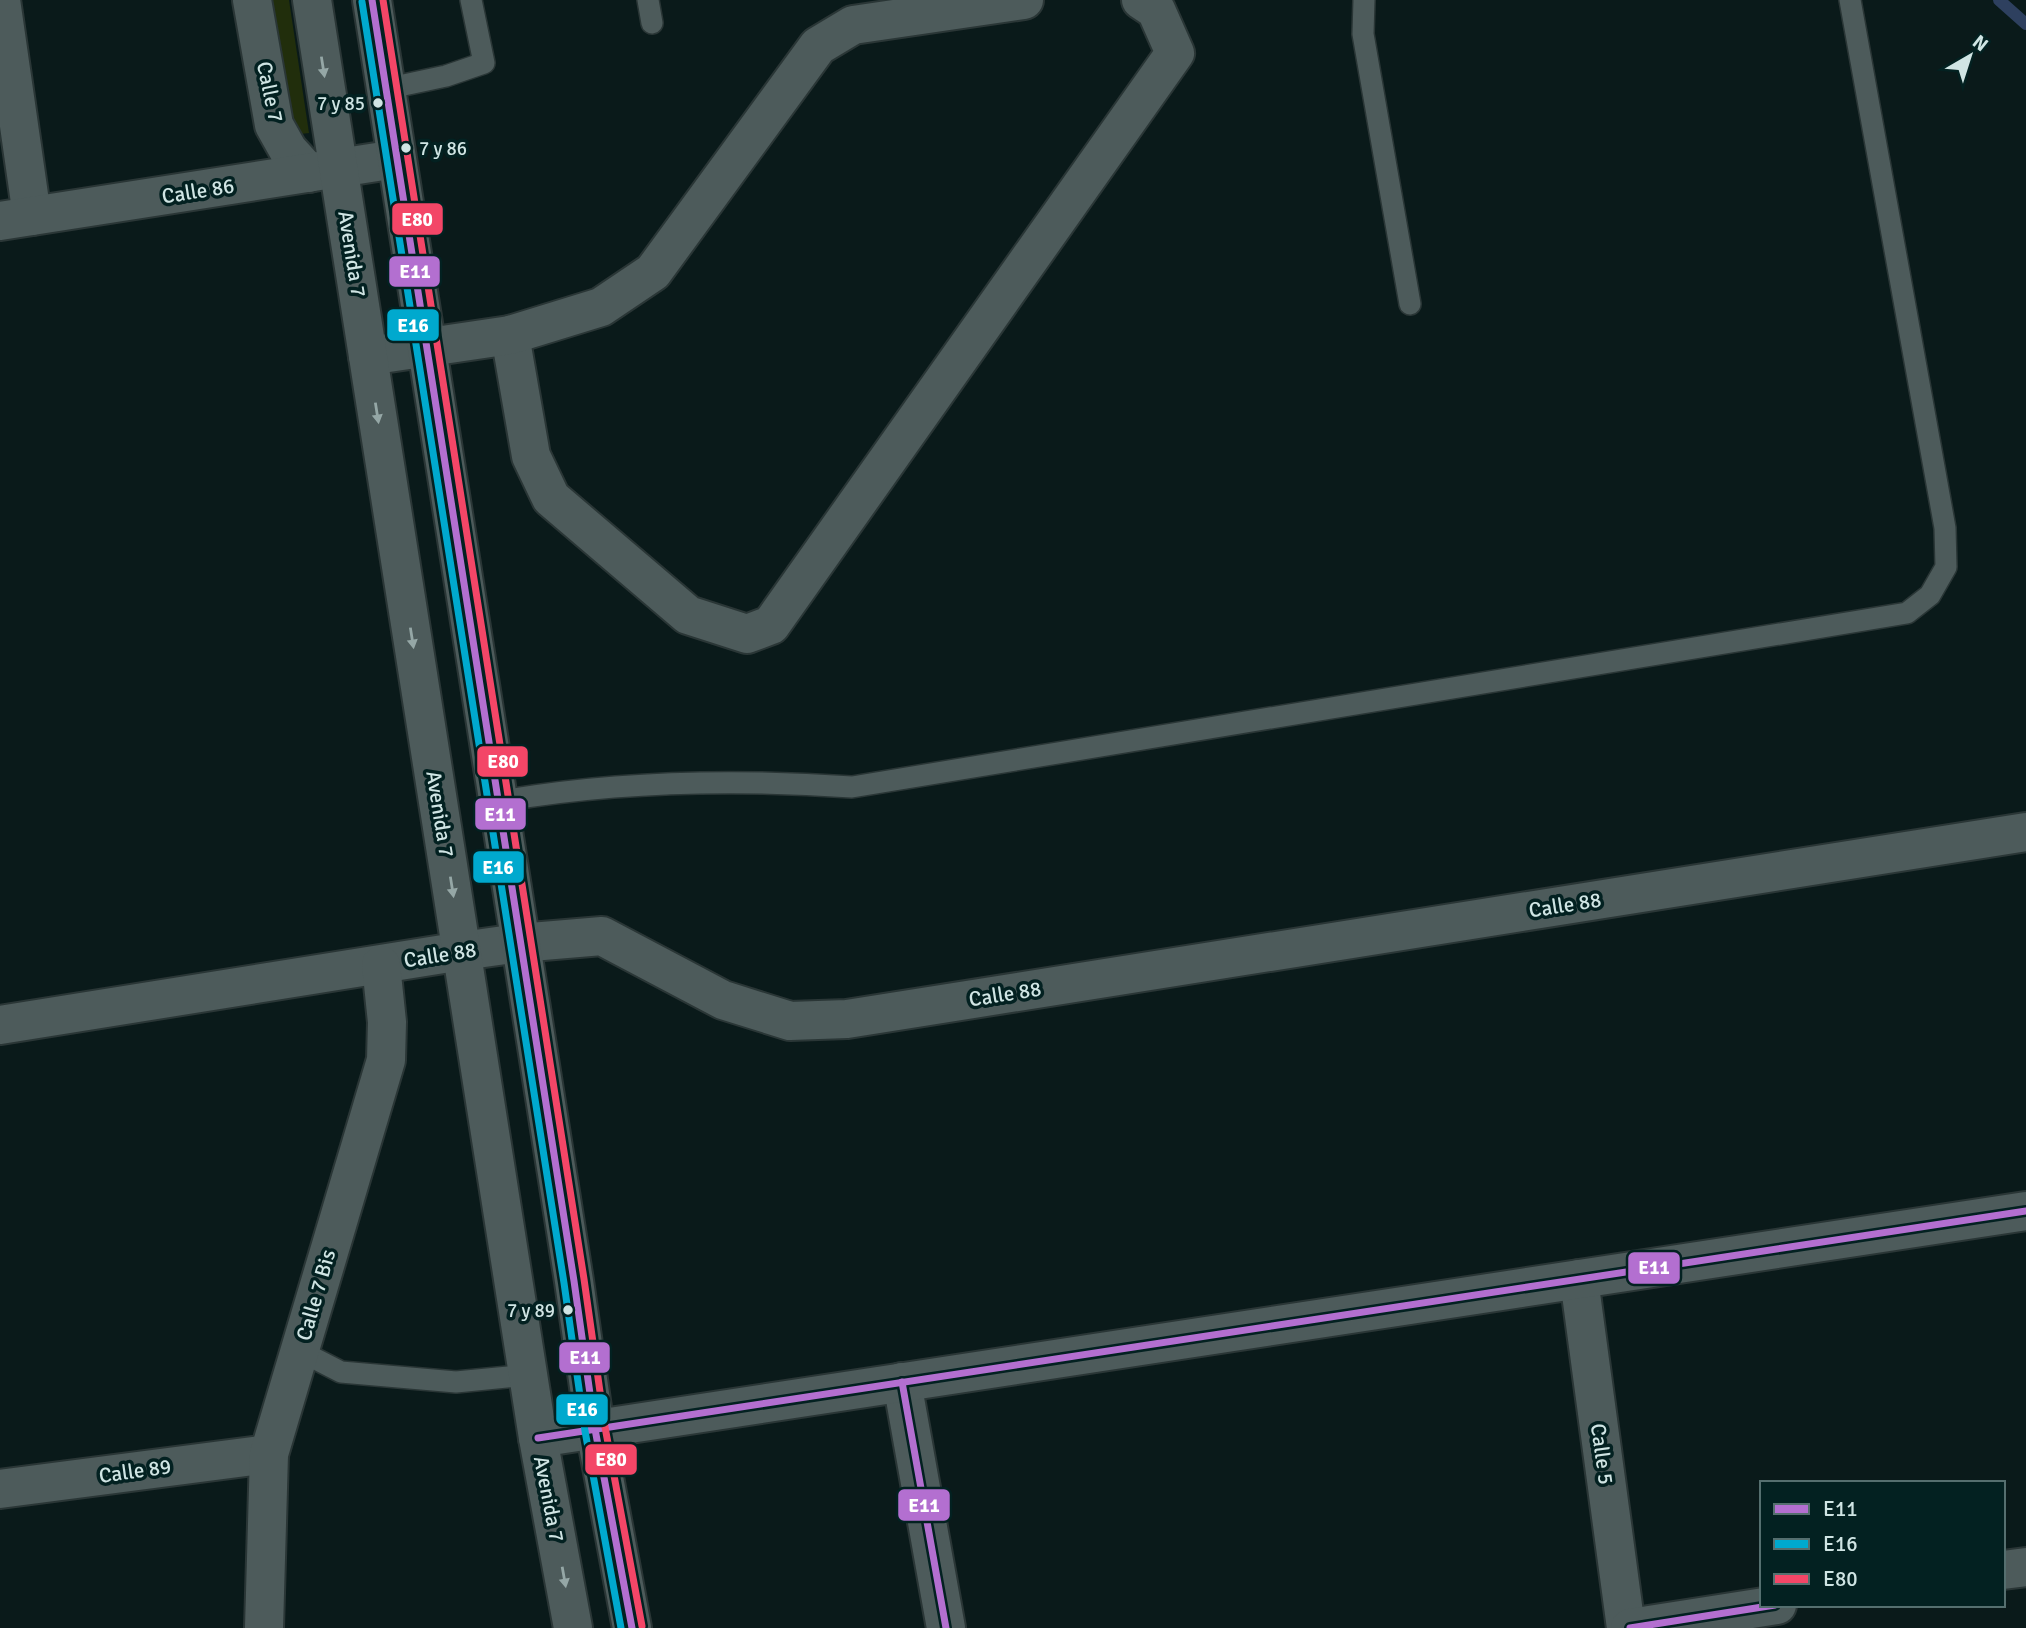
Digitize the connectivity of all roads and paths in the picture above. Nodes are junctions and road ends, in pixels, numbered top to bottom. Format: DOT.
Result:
graph roads {
  1 [pos="1,0"];
  2 [pos="252,0"];
  3 [pos="312,0"];
  4 [pos="372,0"];
  5 [pos="471,0"];
  6 [pos="648,0"];
  7 [pos="1024,0"];
  8 [pos="1141,0"];
  9 [pos="1364,0"];
  10 [pos="1850,0"];
  11 [pos="652,23"];
  12 [pos="385,89"];
  13 [pos="396,159"];
  14 [pos="323,171"];
  15 [pos="16,219"];
  16 [pos="1410,303"];
  17 [pos="510,335"];
  18 [pos="425,346"];
  19 [pos="368,356"];
  20 [pos="496,802"];
  21 [pos="2026,832"];
  22 [pos="519,943"];
  23 [pos="462,951"];
  24 [pos="381,965"];
  25 [pos="0,1025"];
  26 [pos="2026,1212"];
  27 [pos="1579,1279"];
  28 [pos="300,1351"];
  29 [pos="528,1375"];
  30 [pos="902,1382"];
  31 [pos="595,1429"];
  32 [pos="538,1438"];
  33 [pos="269,1454"];
  34 [pos="0,1489"];
  35 [pos="2026,1567"];
  36 [pos="2005,1570"];
  37 [pos="1764,1607"];
  38 [pos="264,1628"];
  39 [pos="573,1628"];
  40 [pos="632,1628"];
  41 [pos="946,1628"];
  42 [pos="1628,1628"];
  1 -- 15 [label="street"];
  2 -- 14 [label="street, Calle 7"];
  3 -- 14 [label="street, Avenida 7, one-way"];
  4 -- 12 [label="street"];
  5 -- 12 [label="lane"];
  6 -- 11 [label="lane"];
  7 -- 17 [label="street"];
  8 -- 17 [label="street"];
  9 -- 16 [label="lane"];
  10 -- 20 [label="lane"];
  12 -- 13 [label="street"];
  13 -- 14 [label="street, Calle 86"];
  13 -- 18 [label="street"];
  14 -- 15 [label="street, Calle 86"];
  14 -- 19 [label="street, Avenida 7"];
  17 -- 18 [label="street"];
  18 -- 19 [label="street"];
  18 -- 20 [label="street"];
  19 -- 23 [label="street, Avenida 7, one-way"];
  20 -- 22 [label="street"];
  21 -- 22 [label="street, Calle 88"];
  22 -- 23 [label="street, Calle 88"];
  22 -- 31 [label="street"];
  23 -- 24 [label="street, Calle 88"];
  23 -- 29 [label="street, Avenida 7"];
  24 -- 25 [label="street, Calle 88"];
  24 -- 28 [label="street, Calle 7 Bis"];
  26 -- 27 [label="street"];
  27 -- 30 [label="street"];
  27 -- 42 [label="street, Calle 5"];
  28 -- 29 [label="lane"];
  28 -- 33 [label="street, Calle 7 Bis"];
  29 -- 32 [label="street, Avenida 7"];
  30 -- 31 [label="street"];
  30 -- 41 [label="street"];
  31 -- 32 [label="street"];
  31 -- 40 [label="street"];
  32 -- 39 [label="street, Avenida 7, one-way"];
  33 -- 34 [label="street, Calle 89"];
  33 -- 38 [label="street, Calle 7 Bis"];
  35 -- 36 [label="street"];
  37 -- 42 [label="street"];
}
